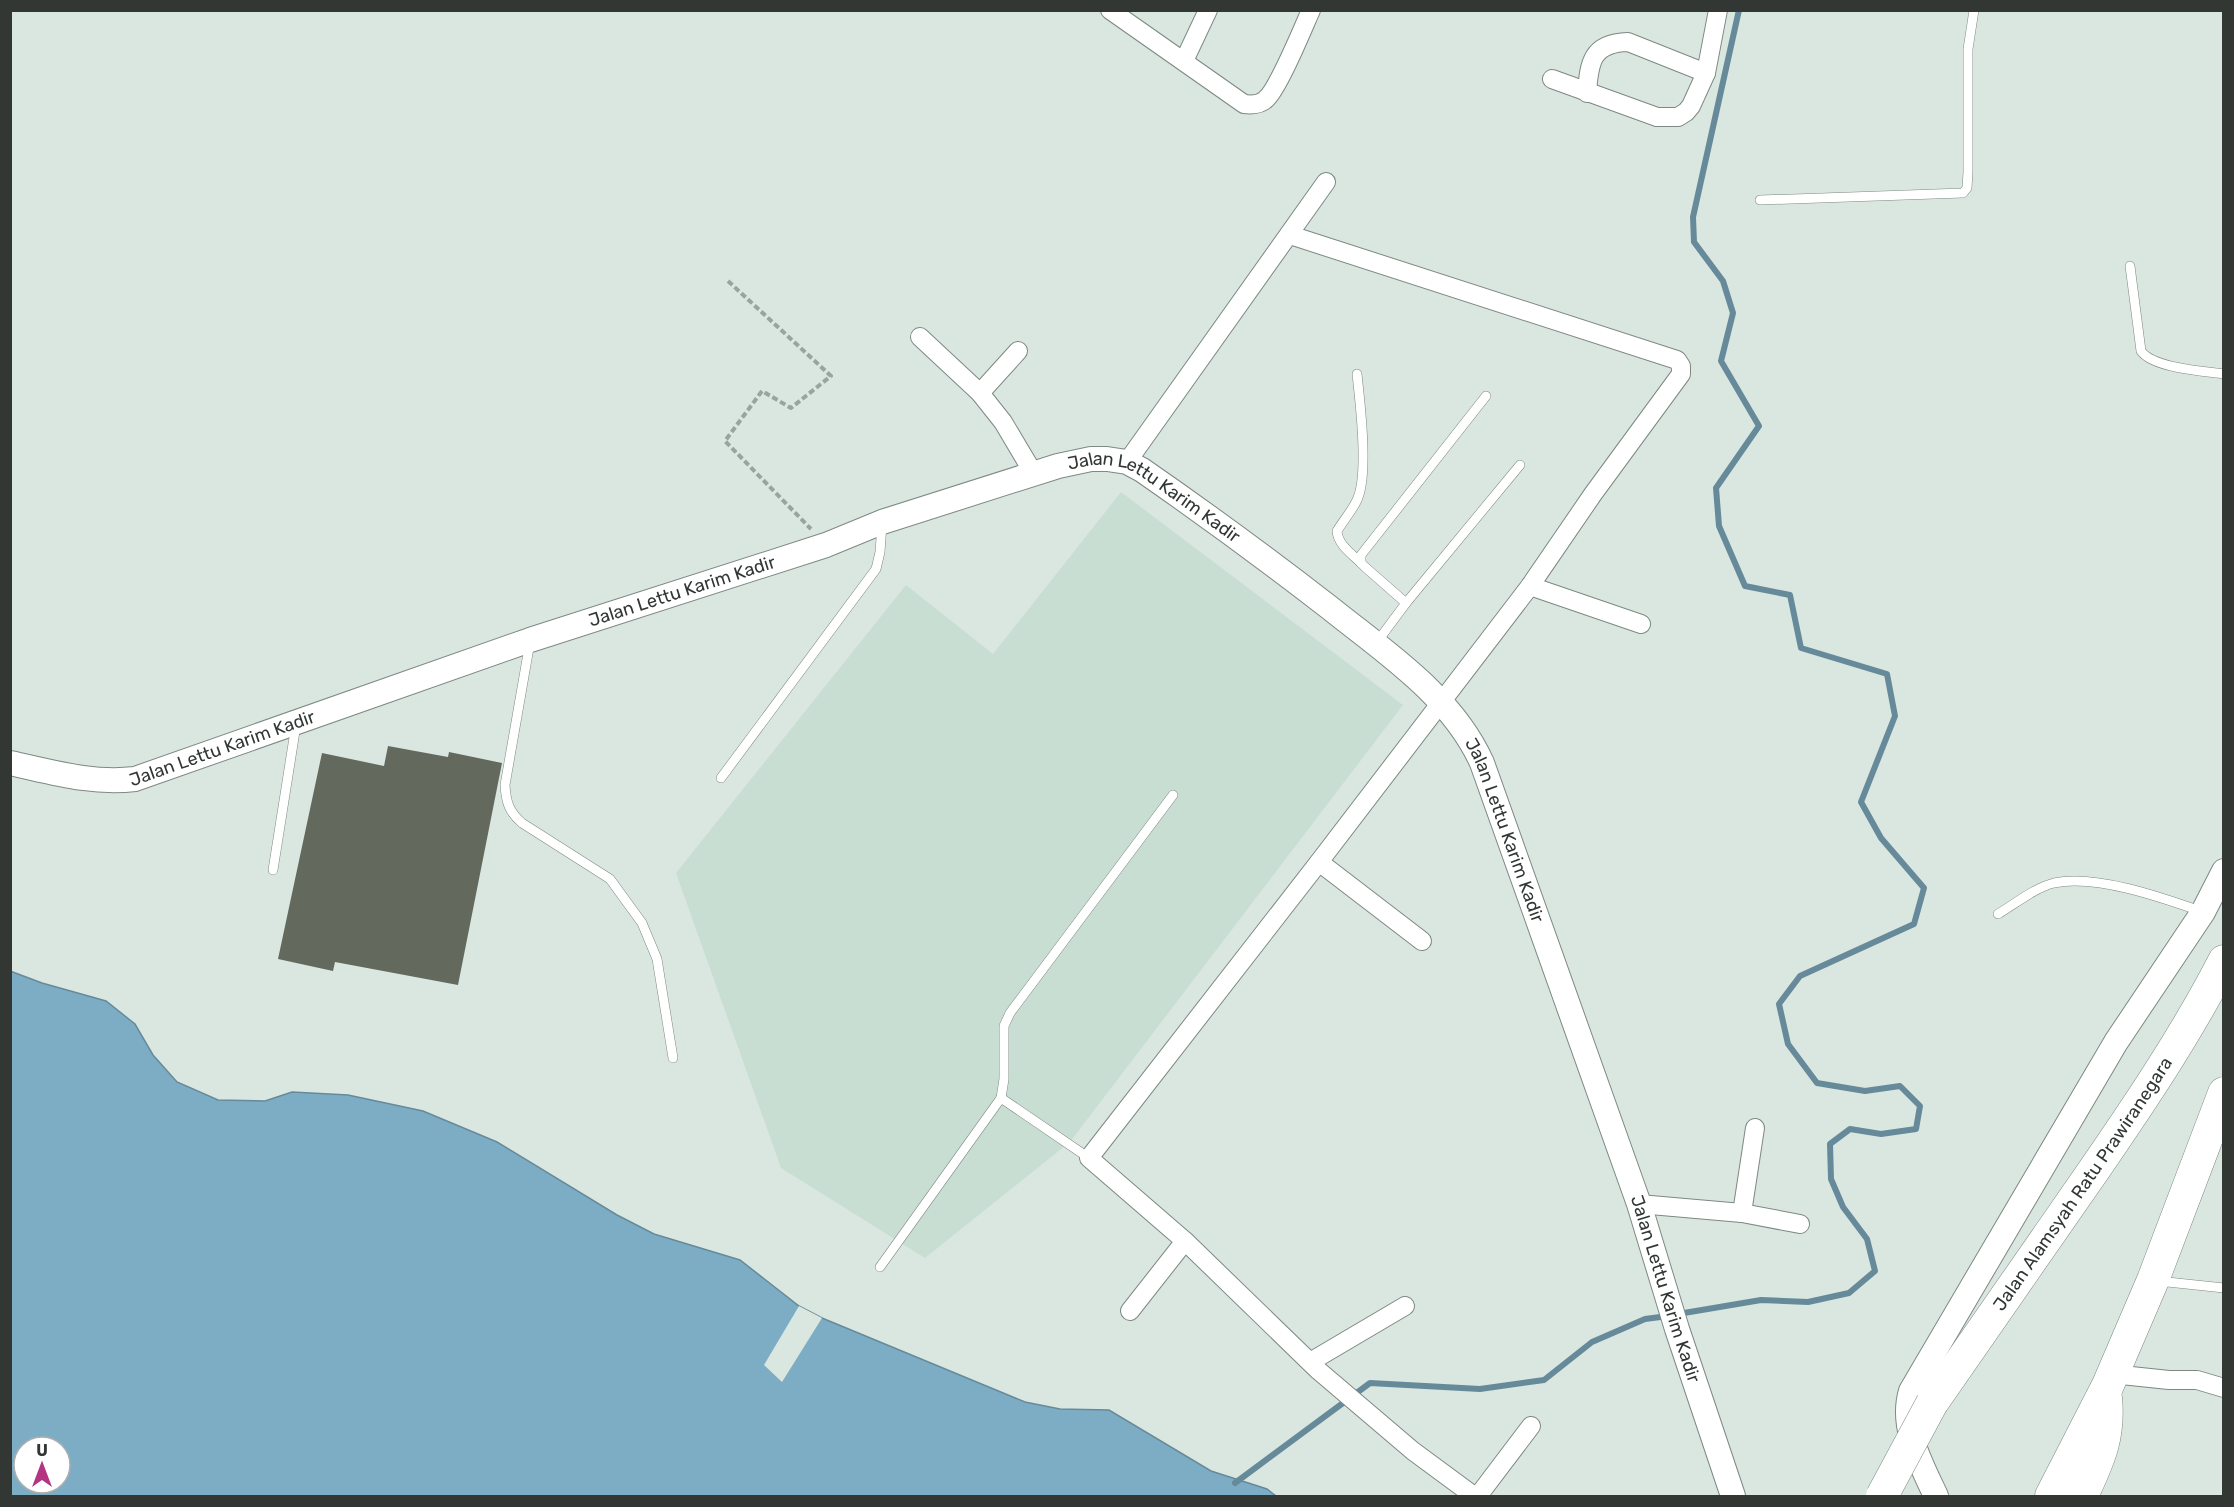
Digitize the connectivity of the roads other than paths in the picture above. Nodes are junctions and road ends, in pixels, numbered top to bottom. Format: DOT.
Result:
graph roads {
  1 [pos="1110,10"];
  2 [pos="1208,10"];
  3 [pos="1311,10"];
  4 [pos="1718,10"];
  5 [pos="1974,10"];
  6 [pos="1184,61"];
  7 [pos="1706,73"];
  8 [pos="1552,79"];
  9 [pos="1587,93"];
  10 [pos="1326,182"];
  11 [pos="1760,200"];
  12 [pos="1290,235"];
  13 [pos="2130,266"];
  14 [pos="920,337"];
  15 [pos="1018,351"];
  16 [pos="1357,374"];
  17 [pos="2223,374"];
  18 [pos="980,393"];
  19 [pos="1486,396"];
  20 [pos="1127,462"];
  21 [pos="1520,465"];
  22 [pos="1034,474"];
  23 [pos="882,522"];
  24 [pos="1362,563"];
  25 [pos="1530,586"];
  26 [pos="1406,603"];
  27 [pos="1641,624"];
  28 [pos="530,640"];
  29 [pos="1375,644"];
  30 [pos="1441,701"];
  31 [pos="296,722"];
  32 [pos="10,762"];
  33 [pos="721,778"];
  34 [pos="1173,795"];
  35 [pos="1319,862"];
  36 [pos="273,870"];
  37 [pos="2223,871"];
  38 [pos="2203,912"];
  39 [pos="1998,914"];
  40 [pos="1422,941"];
  41 [pos="2223,961"];
  42 [pos="673,1058"];
  43 [pos="2223,1093"];
  44 [pos="1000,1098"];
  45 [pos="1755,1128"];
  46 [pos="1089,1158"];
  47 [pos="1639,1204"];
  48 [pos="1742,1213"];
  49 [pos="1800,1224"];
  50 [pos="1185,1241"];
  51 [pos="880,1267"];
  52 [pos="2153,1280"];
  53 [pos="2223,1288"];
  54 [pos="1405,1306"];
  55 [pos="1130,1311"];
  56 [pos="1310,1362"];
  57 [pos="2109,1382"];
  58 [pos="2223,1388"];
  59 [pos="1531,1426"];
  60 [pos="1476,1497"];
  61 [pos="1733,1497"];
  62 [pos="1882,1497"];
  63 [pos="1936,1497"];
  64 [pos="2051,1497"];
  65 [pos="2082,1497"];
  1 -- 6 [label="street"];
  2 -- 6 [label="street"];
  3 -- 6 [label="street"];
  4 -- 7 [label="street"];
  5 -- 11 [label="lane"];
  7 -- 9 [label="street"];
  7 -- 9 [label="street"];
  8 -- 9 [label="street"];
  10 -- 12 [label="street"];
  12 -- 20 [label="street"];
  12 -- 25 [label="street"];
  13 -- 17 [label="lane"];
  14 -- 18 [label="street"];
  15 -- 18 [label="street"];
  16 -- 24 [label="lane"];
  18 -- 22 [label="street"];
  19 -- 24 [label="lane"];
  20 -- 22 [label="street, Jalan Lettu Karim Kadir"];
  20 -- 29 [label="street, Jalan Lettu Karim Kadir"];
  21 -- 26 [label="lane"];
  22 -- 23 [label="street, Jalan Lettu Karim Kadir"];
  23 -- 28 [label="street, Jalan Lettu Karim Kadir"];
  23 -- 33 [label="lane"];
  24 -- 26 [label="lane"];
  25 -- 27 [label="street"];
  25 -- 30 [label="street"];
  26 -- 29 [label="lane"];
  28 -- 31 [label="street, Jalan Lettu Karim Kadir"];
  28 -- 42 [label="lane"];
  29 -- 30 [label="street, Jalan Lettu Karim Kadir"];
  30 -- 35 [label="street"];
  30 -- 47 [label="street, Jalan Lettu Karim Kadir"];
  31 -- 32 [label="street, Jalan Lettu Karim Kadir"];
  31 -- 36 [label="lane"];
  34 -- 44 [label="lane"];
  35 -- 40 [label="street"];
  35 -- 46 [label="street"];
  37 -- 38 [label="street"];
  38 -- 39 [label="lane"];
  38 -- 63 [label="street"];
  41 -- 62 [label="highway, Jalan Alamsyah Ratu Prawiranegara, bridge"];
  43 -- 52 [label="highway"];
  44 -- 46 [label="lane"];
  44 -- 51 [label="lane"];
  45 -- 48 [label="street"];
  46 -- 50 [label="street"];
  47 -- 48 [label="street"];
  47 -- 61 [label="street, Jalan Lettu Karim Kadir"];
  48 -- 49 [label="street"];
  50 -- 55 [label="street"];
  50 -- 56 [label="street"];
  52 -- 53 [label="lane"];
  52 -- 57 [label="highway"];
  54 -- 56 [label="street"];
  56 -- 60 [label="street"];
  57 -- 58 [label="street"];
  57 -- 64 [label="highway"];
  57 -- 65 [label="highway"];
  59 -- 60 [label="street"];
}
